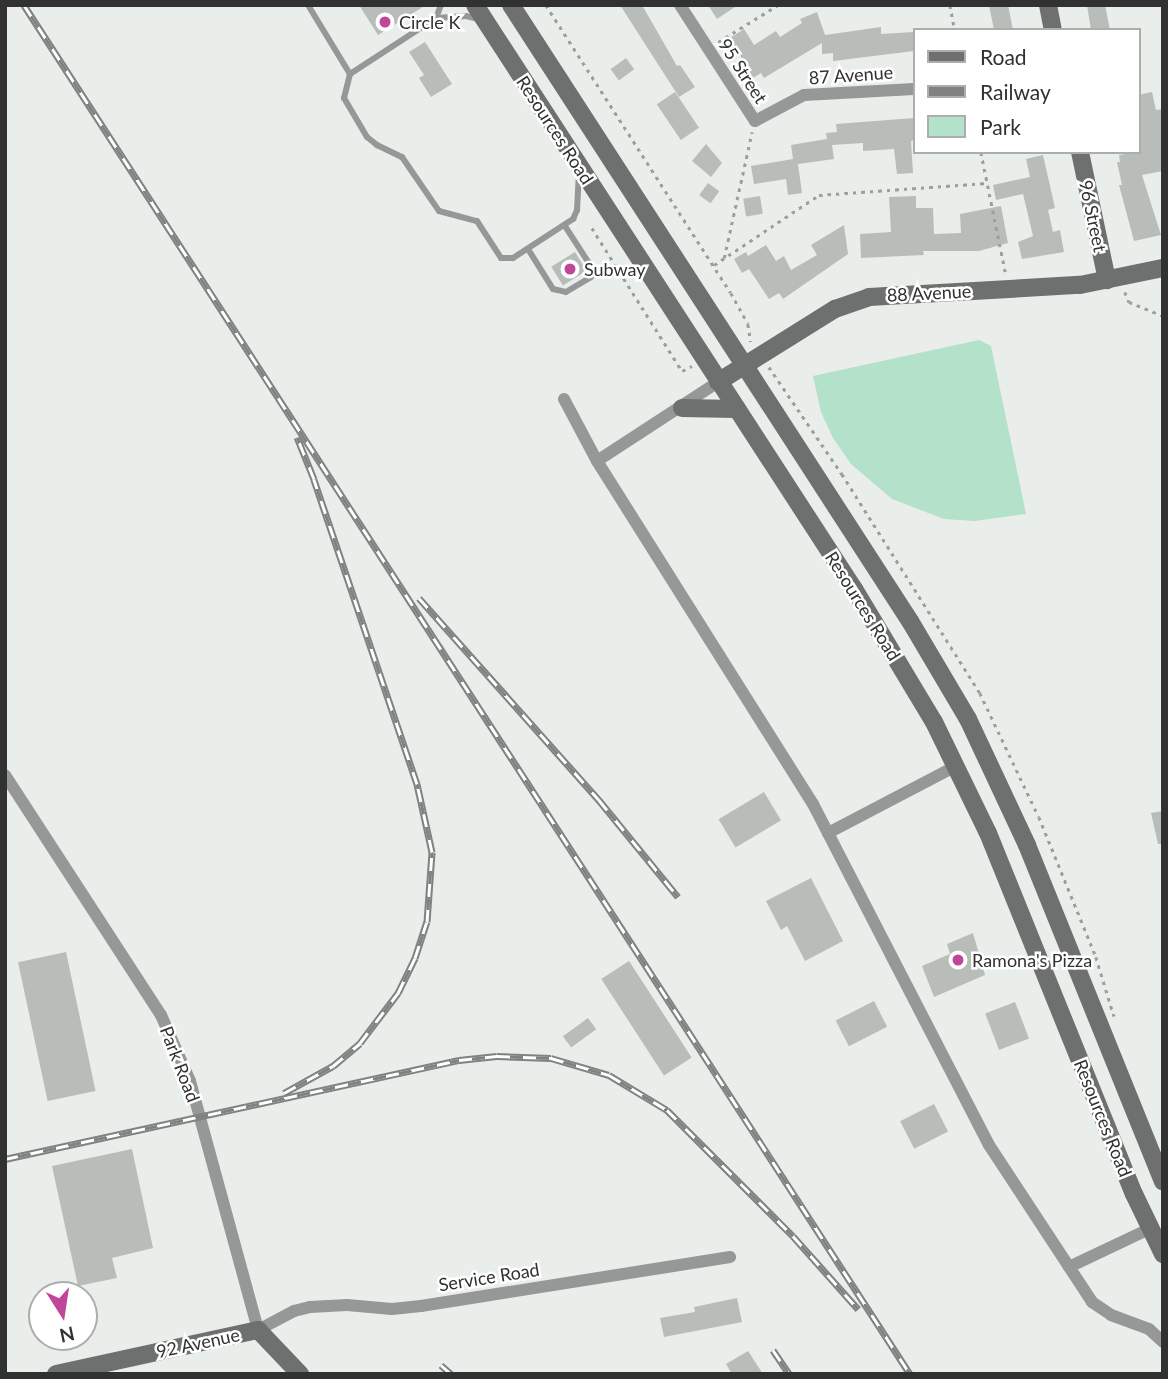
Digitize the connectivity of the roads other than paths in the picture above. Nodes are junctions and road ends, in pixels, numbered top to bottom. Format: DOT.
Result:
graph roads {
  1 [pos="308,5"];
  2 [pos="441,5"];
  3 [pos="475,5"];
  4 [pos="512,5"];
  5 [pos="680,5"];
  6 [pos="1048,5"];
  7 [pos="436,18"];
  8 [pos="486,22"];
  9 [pos="1053,28"];
  10 [pos="350,74"];
  11 [pos="912,89"];
  12 [pos="755,121"];
  13 [pos="1080,154"];
  14 [pos="580,168"];
  15 [pos="565,226"];
  16 [pos="528,249"];
  17 [pos="1163,268"];
  18 [pos="1107,280"];
  19 [pos="746,366"];
  20 [pos="718,383"];
  21 [pos="564,399"];
  22 [pos="682,408"];
  23 [pos="737,409"];
  24 [pos="597,461"];
  25 [pos="956,766"];
  26 [pos="5,775"];
  27 [pos="828,833"];
  28 [pos="1163,1182"];
  29 [pos="1156,1225"];
  30 [pos="1163,1254"];
  31 [pos="730,1257"];
  32 [pos="1069,1267"];
  33 [pos="258,1330"];
  34 [pos="1163,1342"];
  35 [pos="56,1374"];
  36 [pos="300,1374"];
  1 -- 10 [label="lane"];
  2 -- 7 [label="lane"];
  3 -- 8 [label="main road, Resources Road"];
  4 -- 19 [label="main road, Resources Road"];
  5 -- 12 [label="street, 95 Street"];
  6 -- 9 [label="main road"];
  7 -- 8 [label="lane"];
  7 -- 10 [label="lane"];
  8 -- 14 [label="main road, Resources Road"];
  10 -- 16 [label="lane"];
  11 -- 12 [label="street, 87 Avenue"];
  13 -- 18 [label="main road, 96 Street"];
  14 -- 15 [label="lane"];
  14 -- 20 [label="main road, Resources Road"];
  15 -- 16 [label="lane"];
  15 -- 16 [label="lane"];
  17 -- 18 [label="main road, 88 Avenue"];
  18 -- 19 [label="main road, 88 Avenue"];
  19 -- 20 [label="main road, 88 Avenue"];
  19 -- 28 [label="main road, Resources Road"];
  20 -- 22 [label="street"];
  20 -- 23 [label="main road, Resources Road"];
  21 -- 24 [label="street"];
  22 -- 23 [label="main road"];
  22 -- 24 [label="street"];
  23 -- 25 [label="main road, Resources Road"];
  24 -- 27 [label="street"];
  25 -- 27 [label="street"];
  25 -- 29 [label="main road, Resources Road"];
  26 -- 33 [label="street, Park Road"];
  27 -- 32 [label="street"];
  29 -- 30 [label="main road, Resources Road"];
  29 -- 32 [label="street"];
  31 -- 33 [label="street, Service Road"];
  32 -- 34 [label="street"];
  33 -- 35 [label="main road, 92 Avenue"];
  33 -- 36 [label="main road, Park Road"];
}
